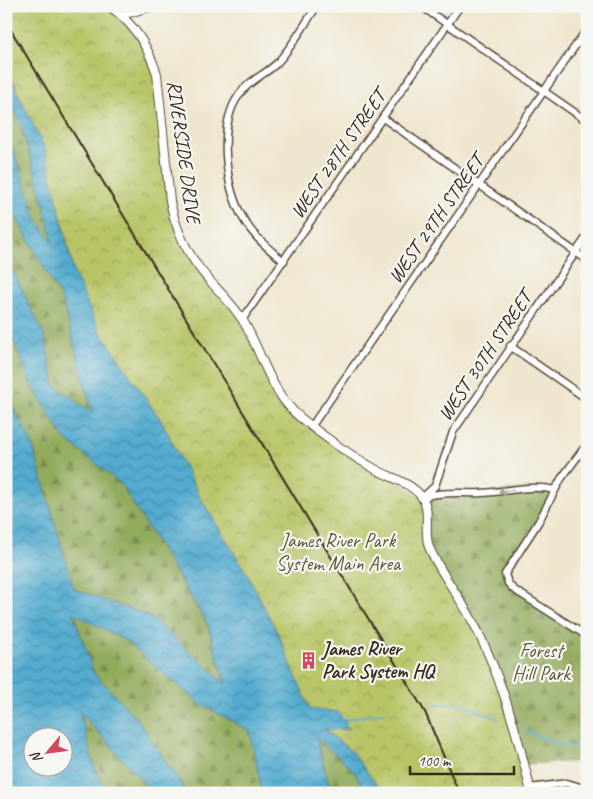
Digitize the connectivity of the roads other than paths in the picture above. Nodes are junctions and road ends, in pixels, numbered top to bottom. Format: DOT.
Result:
graph roads {
  1 [pos="109,6"];
  2 [pos="153,6"];
  3 [pos="317,6"];
  4 [pos="422,6"];
  5 [pos="460,6"];
  6 [pos="122,15"];
  7 [pos="448,24"];
  8 [pos="587,29"];
  9 [pos="544,91"];
  10 [pos="383,118"];
  11 [pos="587,120"];
  12 [pos="478,185"];
  13 [pos="587,236"];
  14 [pos="576,252"];
  15 [pos="587,260"];
  16 [pos="284,261"];
  17 [pos="242,320"];
  18 [pos="510,346"];
  19 [pos="587,399"];
  20 [pos="311,426"];
  21 [pos="587,444"];
  22 [pos="554,490"];
  23 [pos="422,498"];
  24 [pos="587,636"];
  25 [pos="530,790"];
  26 [pos="587,790"];
  1 -- 6 [label="street, RIVERSIDE DRIVE"];
  2 -- 6 [label="street"];
  3 -- 16 [label="street"];
  4 -- 7 [label="street"];
  5 -- 7 [label="street, WEST 28TH STREET"];
  6 -- 17 [label="street, RIVERSIDE DRIVE"];
  7 -- 9 [label="street"];
  7 -- 10 [label="street, WEST 28TH STREET"];
  8 -- 9 [label="street, WEST 29TH STREET"];
  9 -- 11 [label="street"];
  9 -- 12 [label="street, WEST 29TH STREET"];
  10 -- 12 [label="street"];
  10 -- 16 [label="street, WEST 28TH STREET"];
  12 -- 14 [label="street"];
  12 -- 20 [label="street, WEST 29TH STREET"];
  13 -- 14 [label="street, WEST 30TH STREET"];
  14 -- 15 [label="street"];
  14 -- 18 [label="street, WEST 30TH STREET"];
  16 -- 17 [label="street, WEST 28TH STREET"];
  17 -- 20 [label="street, RIVERSIDE DRIVE"];
  18 -- 19 [label="street"];
  18 -- 23 [label="street, WEST 30TH STREET"];
  20 -- 23 [label="street, RIVERSIDE DRIVE"];
  21 -- 22 [label="street"];
  22 -- 23 [label="street, one-way"];
  22 -- 24 [label="street"];
  23 -- 25 [label="street"];
  25 -- 26 [label="street"];
}
